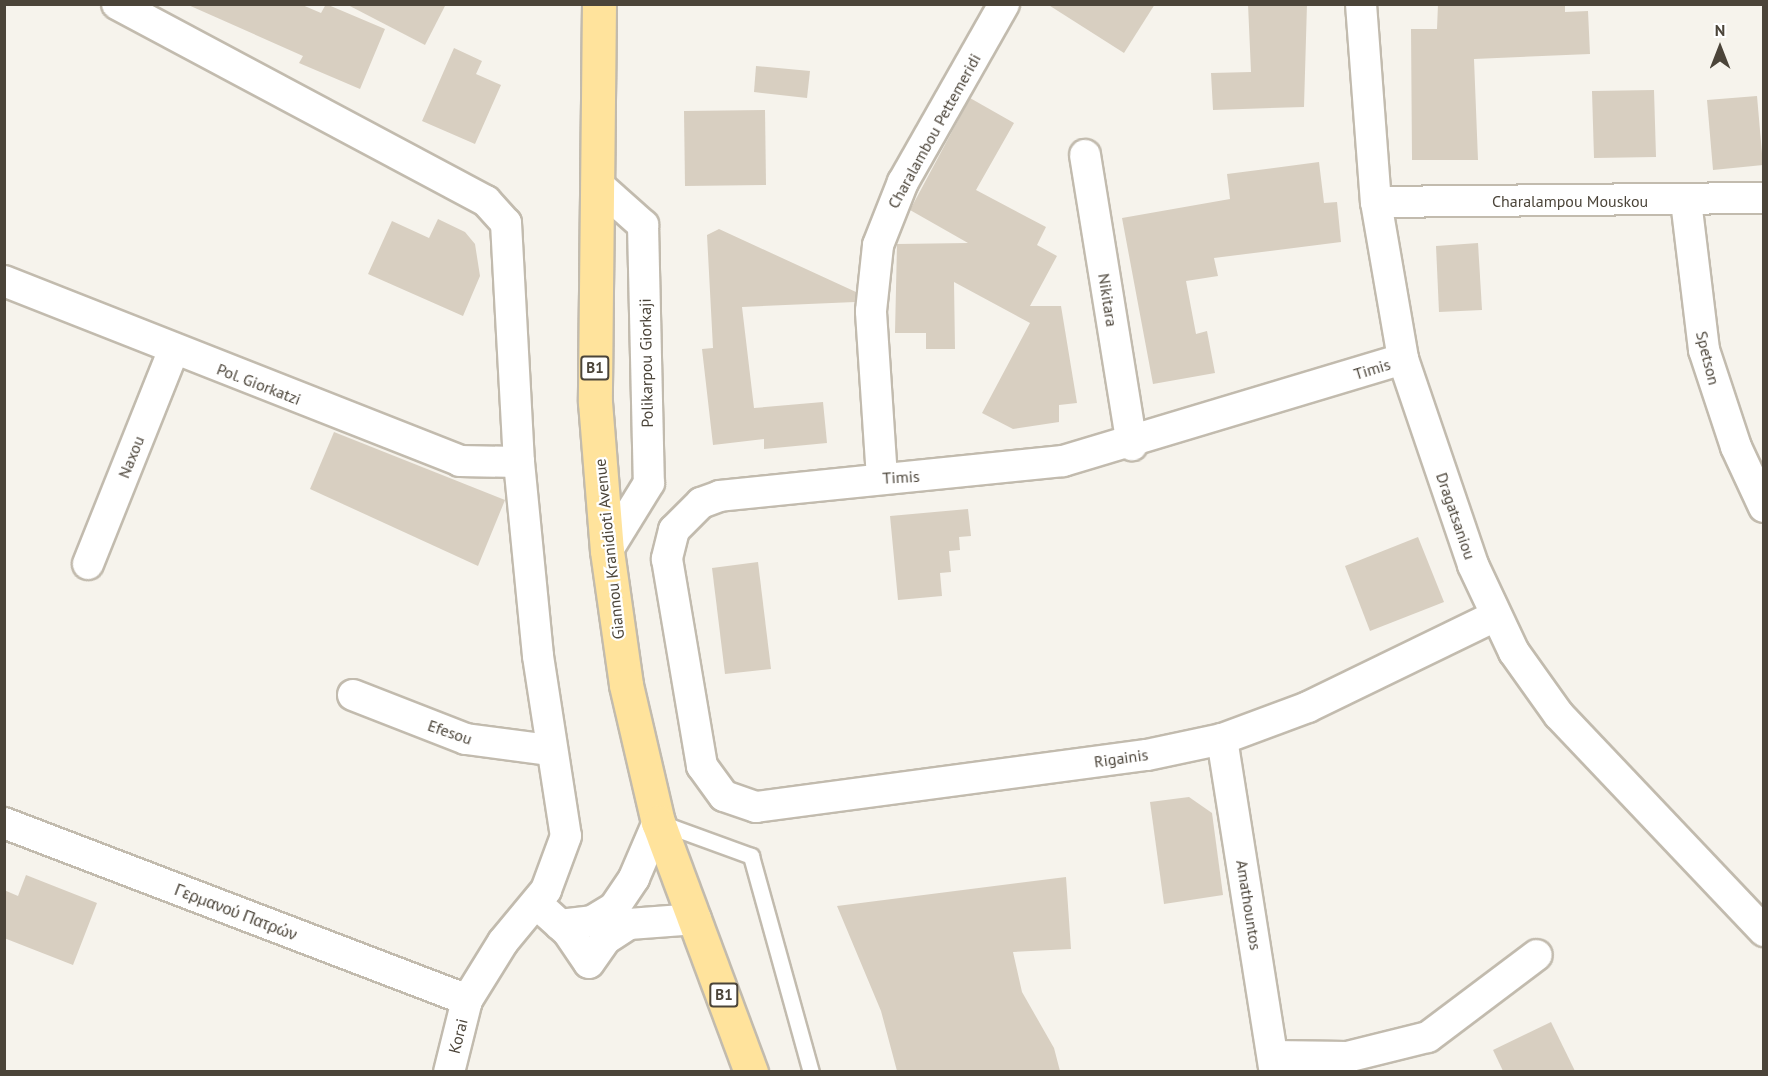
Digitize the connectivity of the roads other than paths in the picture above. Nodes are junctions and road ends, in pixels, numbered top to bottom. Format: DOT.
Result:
graph roads {
  1 [pos="117,4"];
  2 [pos="599,4"];
  3 [pos="1004,4"];
  4 [pos="1361,4"];
  5 [pos="1085,154"];
  6 [pos="597,184"];
  7 [pos="1764,198"];
  8 [pos="1686,201"];
  9 [pos="1376,202"];
  10 [pos="4,281"];
  11 [pos="173,351"];
  12 [pos="1403,359"];
  13 [pos="1132,445"];
  14 [pos="519,462"];
  15 [pos="882,478"];
  16 [pos="1764,507"];
  17 [pos="607,551"];
  18 [pos="88,564"];
  19 [pos="1495,615"];
  20 [pos="353,695"];
  21 [pos="1222,739"];
  22 [pos="550,750"];
  23 [pos="724,796"];
  24 [pos="658,822"];
  25 [pos="4,823"];
  26 [pos="537,904"];
  27 [pos="696,919"];
  28 [pos="560,925"];
  29 [pos="1764,931"];
  30 [pos="1537,955"];
  31 [pos="467,1000"];
  32 [pos="1274,1064"];
  33 [pos="449,1071"];
  34 [pos="752,1071"];
  35 [pos="811,1071"];
  1 -- 14 [label="street, Korai"];
  2 -- 6 [label="main road, Giannou Kranidioti Avenue / B1"];
  3 -- 15 [label="street, Charalambou Pettemeridi"];
  4 -- 9 [label="street, Dragatsaniou"];
  5 -- 13 [label="street, Nikitara"];
  6 -- 17 [label="main road, Giannou Kranidioti Avenue / B1"];
  6 -- 17 [label="street, Polikarpou Giorkaji"];
  7 -- 8 [label="street, Charalampou Mouskou"];
  8 -- 9 [label="street, Charalampou Mouskou"];
  8 -- 16 [label="street, Spetson"];
  9 -- 12 [label="street, Dragatsaniou"];
  10 -- 11 [label="street, Pol. Giorkatzi"];
  11 -- 14 [label="street, Pol. Giorkatzi"];
  11 -- 18 [label="street, Naxou"];
  12 -- 13 [label="street, Timis"];
  12 -- 19 [label="street, Dragatsaniou"];
  13 -- 15 [label="street, Timis"];
  14 -- 22 [label="street, Korai"];
  15 -- 23 [label="street, Timis"];
  17 -- 24 [label="main road, Giannou Kranidioti Avenue / B1"];
  19 -- 21 [label="street, Rigainis"];
  19 -- 29 [label="street, Dragatsaniou"];
  20 -- 22 [label="street, Efesou"];
  21 -- 23 [label="street, Rigainis"];
  21 -- 32 [label="street, Amathountos"];
  22 -- 26 [label="street, Korai"];
  24 -- 27 [label="main road, Giannou Kranidioti Avenue / B1"];
  24 -- 28 [label="street"];
  24 -- 35 [label="lane"];
  25 -- 31 [label="street, Γερμανού Πατρών"];
  26 -- 28 [label="street"];
  26 -- 31 [label="street, Korai"];
  27 -- 28 [label="street"];
  27 -- 34 [label="main road, Giannou Kranidioti Avenue / B1"];
  30 -- 32 [label="street"];
  31 -- 33 [label="street, Korai"];
}
